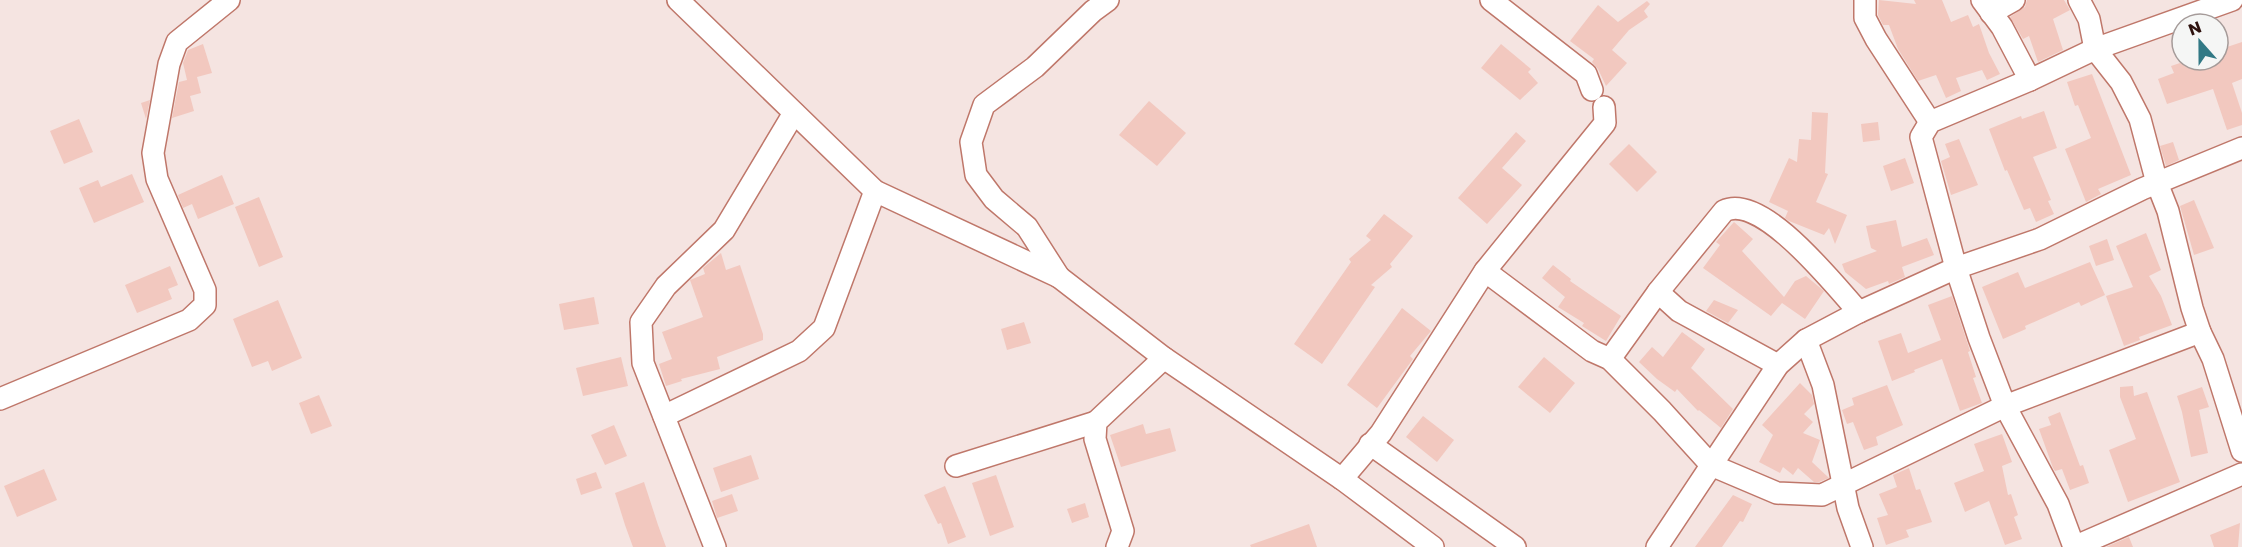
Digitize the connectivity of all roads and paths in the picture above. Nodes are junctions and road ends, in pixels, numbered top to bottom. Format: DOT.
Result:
graph roads {
  1 [pos="230,0"];
  2 [pos="678,0"];
  3 [pos="1108,0"];
  4 [pos="1491,0"];
  5 [pos="1865,0"];
  6 [pos="2014,0"];
  7 [pos="2079,0"];
  8 [pos="2232,0"];
  9 [pos="1986,7"];
  10 [pos="2096,49"];
  11 [pos="2030,80"];
  12 [pos="794,113"];
  13 [pos="1930,122"];
  14 [pos="2242,148"];
  15 [pos="2157,183"];
  16 [pos="875,191"];
  17 [pos="1956,268"];
  18 [pos="1485,271"];
  19 [pos="1059,277"];
  20 [pos="1658,292"];
  21 [pos="1859,312"];
  22 [pos="2200,333"];
  23 [pos="1806,340"];
  24 [pos="1164,358"];
  25 [pos="1610,359"];
  26 [pos="1778,365"];
  27 [pos="0,399"];
  28 [pos="2005,406"];
  29 [pos="664,416"];
  30 [pos="1096,422"];
  31 [pos="1370,444"];
  32 [pos="2242,451"];
  33 [pos="1711,465"];
  34 [pos="956,466"];
  35 [pos="2242,474"];
  36 [pos="1342,479"];
  37 [pos="1844,483"];
  38 [pos="715,547"];
  39 [pos="1117,547"];
  40 [pos="1433,547"];
  41 [pos="1515,547"];
  42 [pos="1657,547"];
  43 [pos="1862,547"];
  44 [pos="2074,547"];
  1 -- 27 [label="street"];
  2 -- 12 [label="street"];
  3 -- 19 [label="street"];
  4 -- 18 [label="street"];
  5 -- 13 [label="street"];
  6 -- 9 [label="street"];
  7 -- 10 [label="street"];
  8 -- 10 [label="street"];
  9 -- 11 [label="street"];
  10 -- 11 [label="street"];
  10 -- 15 [label="street"];
  11 -- 13 [label="street"];
  12 -- 16 [label="street"];
  12 -- 29 [label="street"];
  13 -- 17 [label="street"];
  14 -- 15 [label="street"];
  15 -- 17 [label="street"];
  15 -- 22 [label="street"];
  16 -- 19 [label="street"];
  16 -- 29 [label="street"];
  17 -- 21 [label="street"];
  17 -- 28 [label="street"];
  18 -- 25 [label="street"];
  18 -- 31 [label="street"];
  19 -- 24 [label="street"];
  20 -- 21 [label="street"];
  20 -- 25 [label="street"];
  20 -- 26 [label="street"];
  21 -- 23 [label="street"];
  22 -- 28 [label="street"];
  22 -- 32 [label="street"];
  23 -- 26 [label="street"];
  23 -- 37 [label="street"];
  24 -- 30 [label="street"];
  24 -- 36 [label="street"];
  25 -- 33 [label="street"];
  26 -- 33 [label="street"];
  28 -- 37 [label="street"];
  28 -- 44 [label="street"];
  29 -- 38 [label="street"];
  30 -- 34 [label="street"];
  30 -- 39 [label="street"];
  31 -- 36 [label="street"];
  31 -- 41 [label="street"];
  33 -- 37 [label="street"];
  33 -- 42 [label="street"];
  35 -- 44 [label="street"];
  36 -- 40 [label="street"];
  37 -- 43 [label="street"];
}
